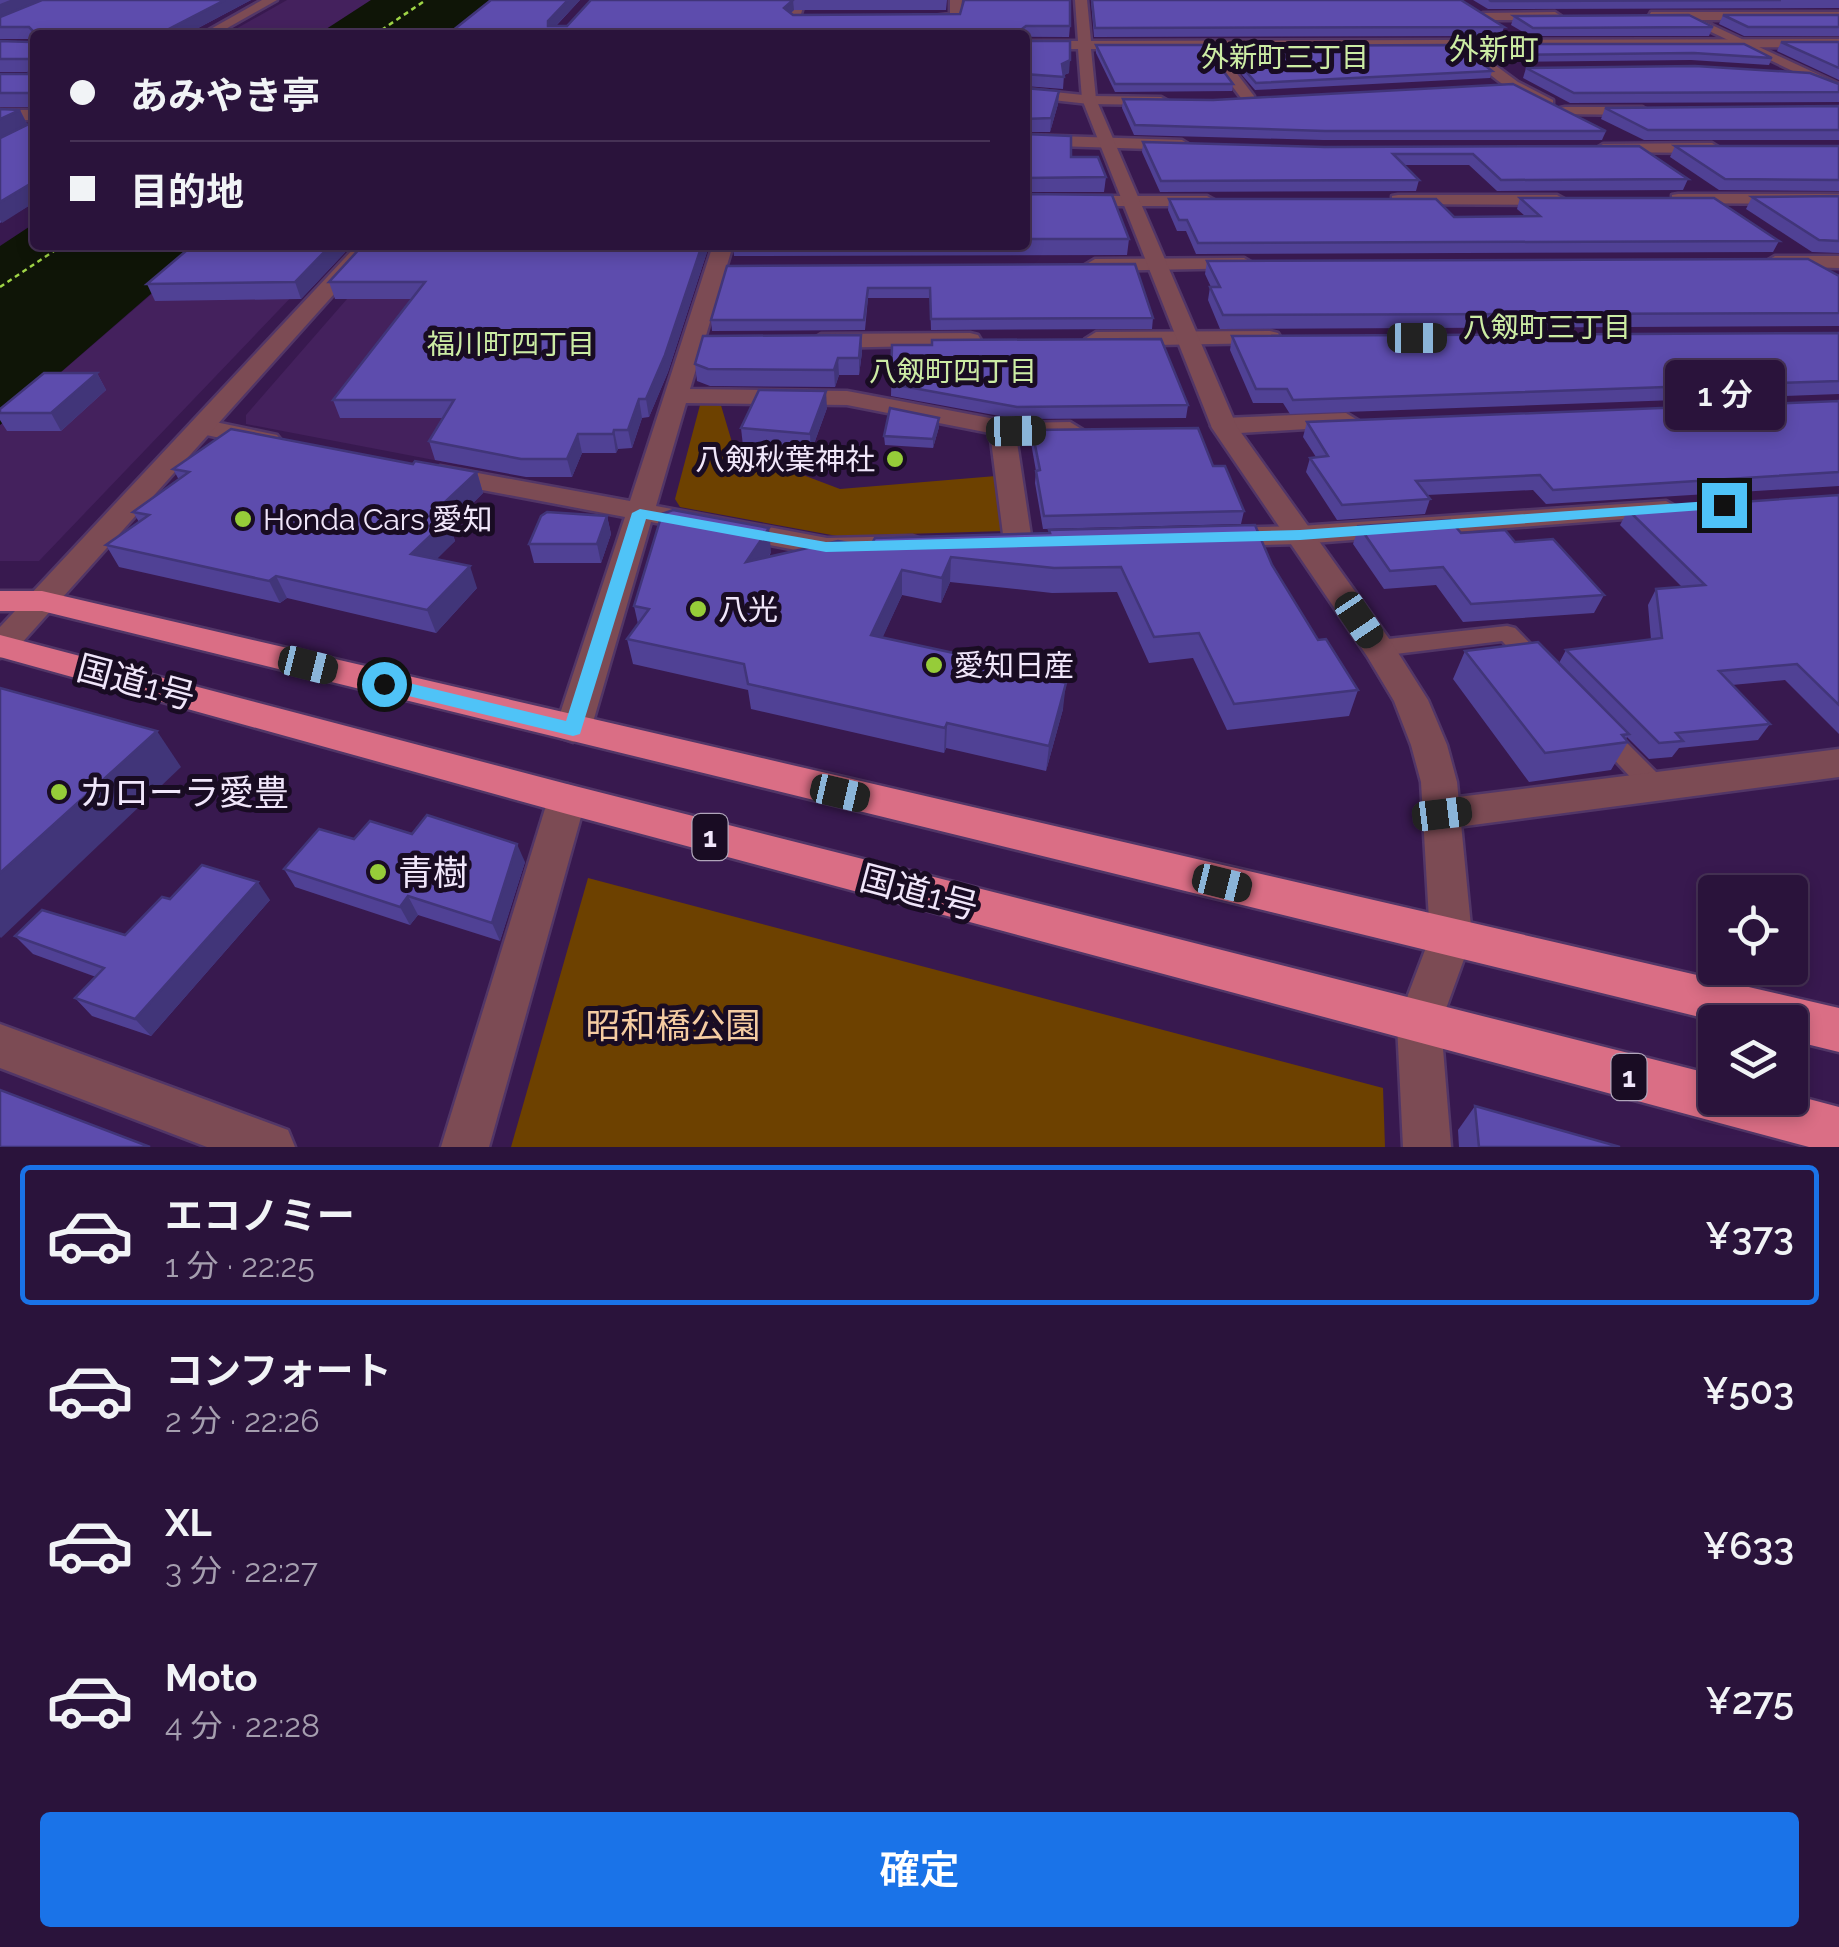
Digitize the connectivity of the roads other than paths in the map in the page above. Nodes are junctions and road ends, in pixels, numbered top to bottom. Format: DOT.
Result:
graph roads {
  1 [pos="271,0"];
  2 [pos="800,0"];
  3 [pos="956,0"];
  4 [pos="1081,0"];
  5 [pos="1649,0"];
  6 [pos="1470,8"];
  7 [pos="1484,16"];
  8 [pos="1574,16"];
  9 [pos="1629,16"];
  10 [pos="1684,16"];
  11 [pos="1839,16"];
  12 [pos="794,18"];
  13 [pos="812,18"];
  14 [pos="902,18"];
  15 [pos="215,30"];
  16 [pos="790,30"];
  17 [pos="1525,43"];
  18 [pos="1741,43"];
  19 [pos="1839,43"];
  20 [pos="1082,44"];
  21 [pos="1207,44"];
  22 [pos="1460,44"];
  23 [pos="1030,45"];
  24 [pos="1770,73"];
  25 [pos="1809,75"];
  26 [pos="1839,75"];
  27 [pos="1839,90"];
  28 [pos="1030,93"];
  29 [pos="1268,98"];
  30 [pos="1089,99"];
  31 [pos="1250,99"];
  32 [pos="1230,100"];
  33 [pos="1176,101"];
  34 [pos="1663,110"];
  35 [pos="1565,111"];
  36 [pos="0,115"];
  37 [pos="30,115"];
  38 [pos="1030,140"];
  39 [pos="1106,143"];
  40 [pos="1205,146"];
  41 [pos="1580,148"];
  42 [pos="1639,148"];
  43 [pos="1730,148"];
  44 [pos="1839,198"];
  45 [pos="1383,200"];
  46 [pos="1579,200"];
  47 [pos="1657,200"];
  48 [pos="1716,200"];
  49 [pos="1129,201"];
  50 [pos="1227,201"];
  51 [pos="1030,202"];
  52 [pos="1746,220"];
  53 [pos="1776,241"];
  54 [pos="363,250"];
  55 [pos="726,259"];
  56 [pos="1748,262"];
  57 [pos="1807,262"];
  58 [pos="1839,262"];
  59 [pos="1156,264"];
  60 [pos="1274,264"];
  61 [pos="1076,265"];
  62 [pos="1839,284"];
  63 [pos="1187,338"];
  64 [pos="1286,338"];
  65 [pos="1068,339"];
  66 [pos="990,340"];
  67 [pos="792,341"];
  68 [pos="676,396"];
  69 [pos="1363,421"];
  70 [pos="201,427"];
  71 [pos="1218,428"];
  72 [pos="1092,430"];
  73 [pos="1016,431"];
  74 [pos="296,446"];
  75 [pos="411,468"];
  76 [pos="1685,508"];
  77 [pos="640,513"];
  78 [pos="1300,535"];
  79 [pos="1187,538"];
  80 [pos="1018,542"];
  81 [pos="942,544"];
  82 [pos="42,601"];
  83 [pos="0,602"];
  84 [pos="0,646"];
  85 [pos="1379,648"];
  86 [pos="1548,674"];
  87 [pos="1588,716"];
  88 [pos="573,729"];
  89 [pos="1839,763"];
  90 [pos="1654,786"];
  91 [pos="567,800"];
  92 [pos="1442,814"];
  93 [pos="1451,938"];
  94 [pos="1419,1024"];
  95 [pos="1839,1030"];
  96 [pos="0,1046"];
  97 [pos="1839,1131"];
  98 [pos="271,1147"];
  99 [pos="466,1147"];
  100 [pos="1426,1147"];
  1 -- 15 [label="street"];
  2 -- 12 [label="street"];
  3 -- 14 [label="street"];
  4 -- 20 [label="street"];
  5 -- 10 [label="street"];
  6 -- 7 [label="street"];
  7 -- 8 [label="street"];
  7 -- 17 [label="street"];
  9 -- 10 [label="street"];
  10 -- 11 [label="street"];
  10 -- 18 [label="street"];
  12 -- 13 [label="street"];
  12 -- 16 [label="street"];
  17 -- 18 [label="street"];
  17 -- 22 [label="street"];
  18 -- 19 [label="street"];
  18 -- 25 [label="street"];
  20 -- 21 [label="street"];
  20 -- 23 [label="street"];
  20 -- 30 [label="street"];
  21 -- 22 [label="street"];
  21 -- 31 [label="street"];
  22 -- 35 [label="street"];
  24 -- 25 [label="street"];
  25 -- 26 [label="street"];
  25 -- 27 [label="street"];
  28 -- 30 [label="street"];
  29 -- 31 [label="street"];
  30 -- 33 [label="street"];
  30 -- 39 [label="street"];
  31 -- 32 [label="street"];
  34 -- 35 [label="street"];
  35 -- 42 [label="street"];
  36 -- 37 [label="street"];
  38 -- 39 [label="street"];
  39 -- 40 [label="street"];
  39 -- 49 [label="street"];
  41 -- 42 [label="street"];
  42 -- 43 [label="street"];
  42 -- 48 [label="street"];
  44 -- 48 [label="street"];
  45 -- 46 [label="street"];
  47 -- 48 [label="street"];
  48 -- 52 [label="street"];
  49 -- 50 [label="street"];
  49 -- 51 [label="street"];
  49 -- 59 [label="street"];
  53 -- 57 [label="street"];
  54 -- 70 [label="street"];
  55 -- 68 [label="street"];
  56 -- 57 [label="street"];
  57 -- 58 [label="street"];
  57 -- 62 [label="street"];
  59 -- 60 [label="street"];
  59 -- 61 [label="street"];
  59 -- 63 [label="street"];
  63 -- 64 [label="street"];
  63 -- 65 [label="street"];
  63 -- 71 [label="street"];
  66 -- 67 [label="street"];
  68 -- 73 [label="street"];
  68 -- 77 [label="street"];
  69 -- 71 [label="street"];
  70 -- 74 [label="street"];
  70 -- 82 [label="street"];
  71 -- 78 [label="street"];
  72 -- 73 [label="street"];
  73 -- 80 [label="street"];
  75 -- 77 [label="street"];
  76 -- 78 [label="street"];
  77 -- 81 [label="street"];
  77 -- 88 [label="street"];
  78 -- 79 [label="street"];
  78 -- 85 [label="street"];
  82 -- 83 [label="highway, 国道1号"];
  82 -- 84 [label="street"];
  82 -- 88 [label="highway, 国道1号"];
  84 -- 91 [label="highway, 国道1号 / 1"];
  85 -- 86 [label="lane"];
  85 -- 92 [label="street"];
  87 -- 90 [label="lane"];
  88 -- 93 [label="highway, 国道1号"];
  89 -- 90 [label="street"];
  90 -- 92 [label="street"];
  91 -- 94 [label="highway, 国道1号 / 1"];
  91 -- 99 [label="street"];
  92 -- 93 [label="street"];
  93 -- 94 [label="street"];
  93 -- 95 [label="highway, 国道1号"];
  94 -- 97 [label="highway, 国道1号 / 1"];
  94 -- 100 [label="street"];
  96 -- 98 [label="street"];
}
